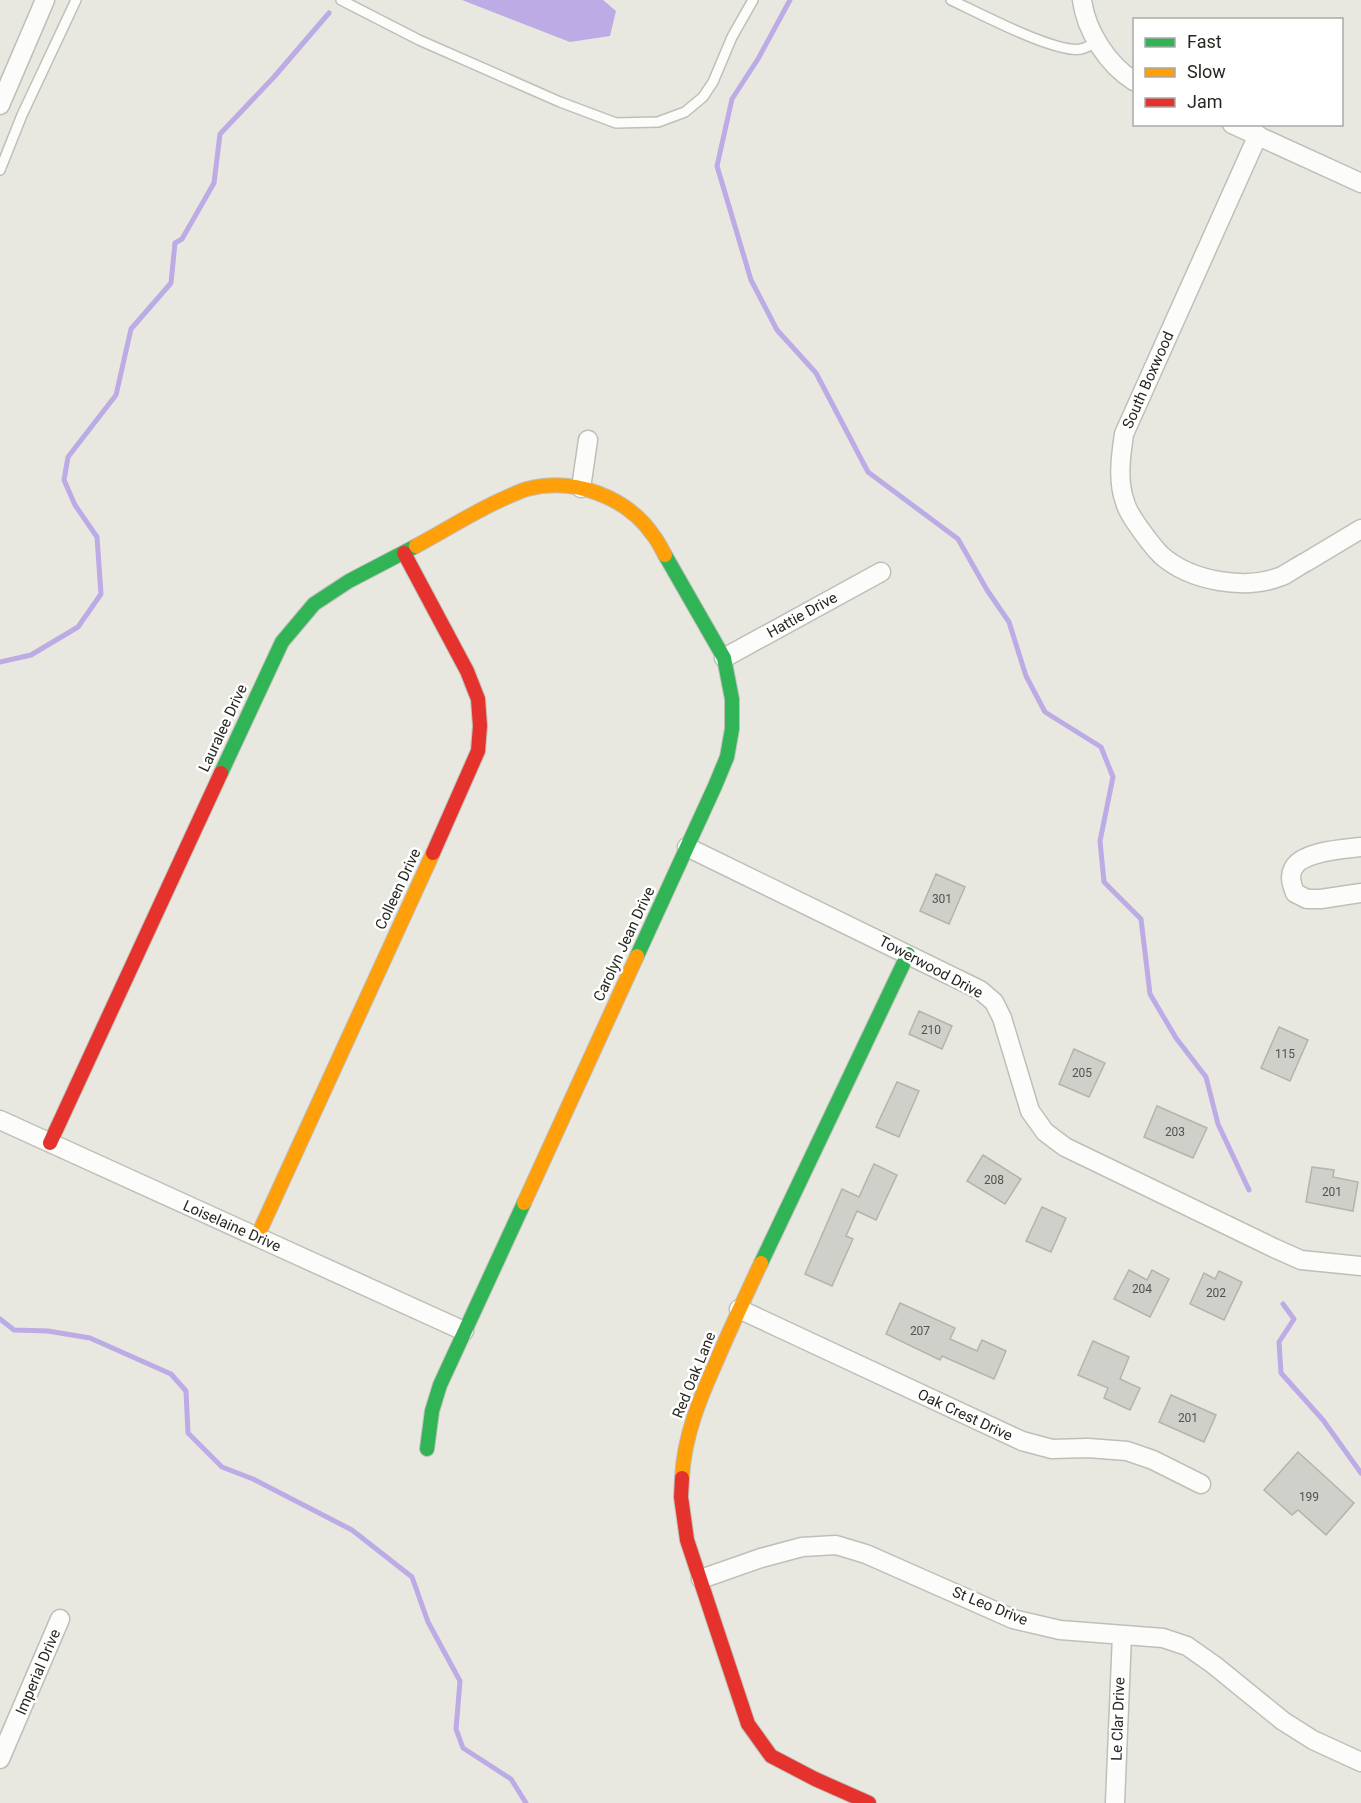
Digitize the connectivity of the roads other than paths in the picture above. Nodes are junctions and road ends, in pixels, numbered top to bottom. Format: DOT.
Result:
graph roads {
  1 [pos="45,0"];
  2 [pos="76,0"];
  3 [pos="341,0"];
  4 [pos="753,0"];
  5 [pos="951,0"];
  6 [pos="1082,0"];
  7 [pos="1098,42"];
  8 [pos="1133,80"];
  9 [pos="0,105"];
  10 [pos="1237,126"];
  11 [pos="1258,135"];
  12 [pos="0,170"];
  13 [pos="1361,183"];
  14 [pos="588,441"];
  15 [pos="581,488"];
  16 [pos="1361,529"];
  17 [pos="404,553"];
  18 [pos="881,572"];
  19 [pos="724,658"];
  20 [pos="687,847"];
  21 [pos="1361,847"];
  22 [pos="1361,893"];
  23 [pos="908,954"];
  24 [pos="0,1120"];
  25 [pos="50,1143"];
  26 [pos="257,1237"];
  27 [pos="1361,1266"];
  28 [pos="739,1309"];
  29 [pos="464,1331"];
  30 [pos="427,1449"];
  31 [pos="1201,1484"];
  32 [pos="701,1579"];
  33 [pos="60,1619"];
  34 [pos="1122,1635"];
  35 [pos="0,1759"];
  36 [pos="1361,1762"];
  37 [pos="869,1803"];
  38 [pos="1115,1803"];
  1 -- 9 [label="street"];
  2 -- 12 [label="lane"];
  3 -- 4 [label="lane"];
  5 -- 7 [label="lane"];
  6 -- 7 [label="street"];
  7 -- 8 [label="street"];
  10 -- 11 [label="street"];
  11 -- 13 [label="street"];
  11 -- 16 [label="street, South Boxwood"];
  14 -- 15 [label="street"];
  15 -- 17 [label="street, Lauralee Drive"];
  15 -- 19 [label="street, Carolyn Jean Drive"];
  17 -- 25 [label="street, Lauralee Drive"];
  17 -- 26 [label="street, Colleen Drive"];
  18 -- 19 [label="street, Hattie Drive"];
  19 -- 20 [label="street, Carolyn Jean Drive"];
  20 -- 23 [label="street, Towerwood Drive"];
  20 -- 29 [label="street, Carolyn Jean Drive"];
  21 -- 22 [label="street"];
  23 -- 27 [label="street, Towerwood Drive"];
  23 -- 28 [label="street, Red Oak Lane"];
  24 -- 25 [label="street, Loiselaine Drive"];
  25 -- 26 [label="street, Loiselaine Drive"];
  26 -- 29 [label="street, Loiselaine Drive"];
  28 -- 31 [label="street, Oak Crest Drive"];
  28 -- 32 [label="street, Red Oak Lane"];
  29 -- 30 [label="street, Carolyn Jean Drive"];
  32 -- 34 [label="street, St Leo Drive"];
  32 -- 37 [label="street, Red Oak Lane"];
  33 -- 35 [label="street, Imperial Drive"];
  34 -- 36 [label="street, St Leo Drive"];
  34 -- 38 [label="street, Le Clar Drive"];
}
